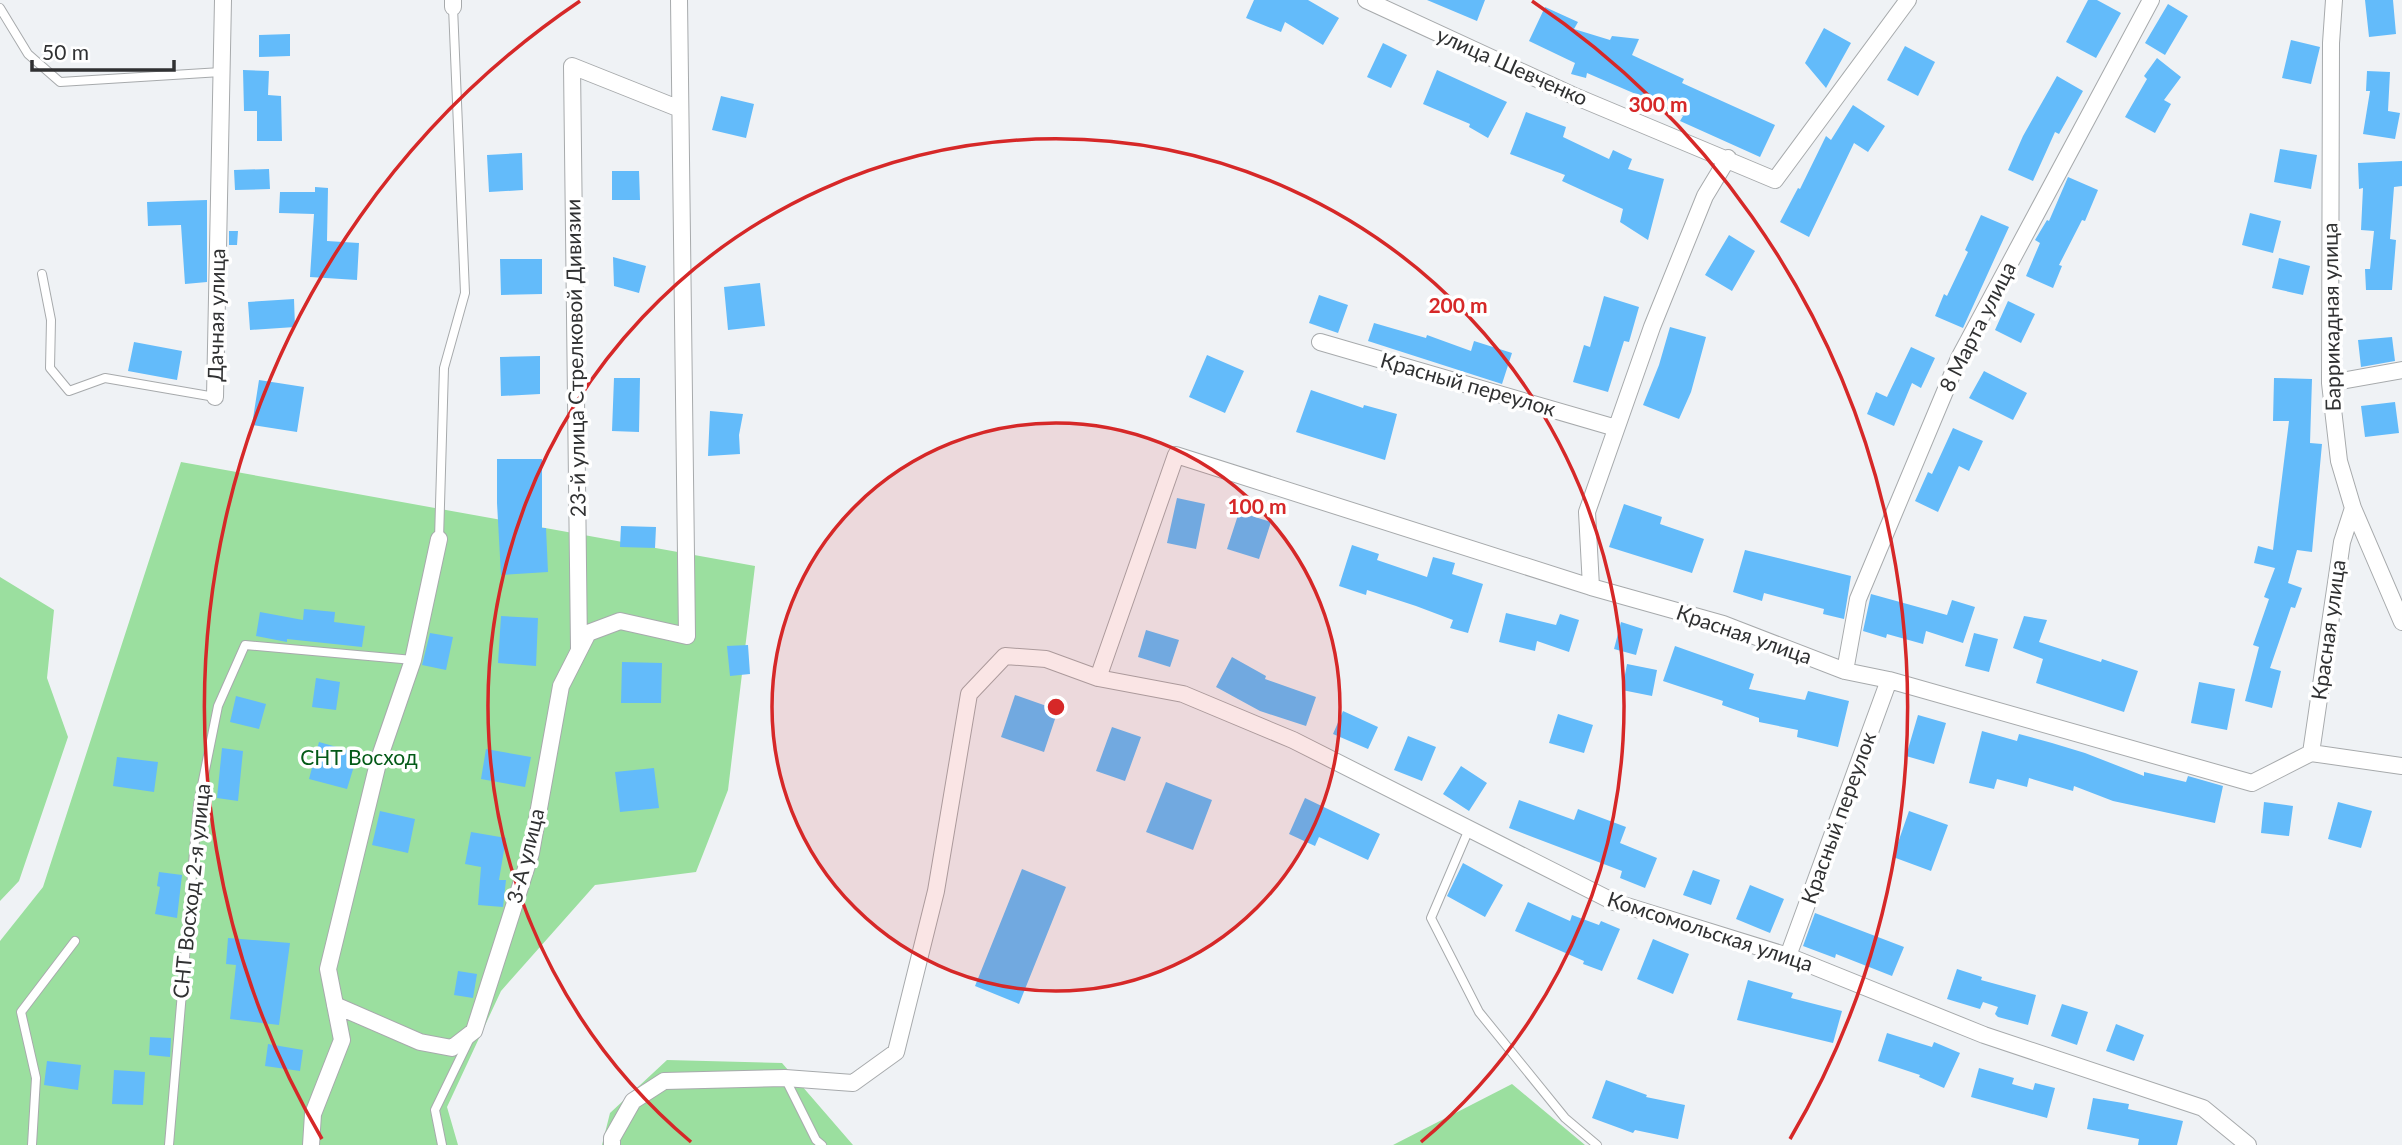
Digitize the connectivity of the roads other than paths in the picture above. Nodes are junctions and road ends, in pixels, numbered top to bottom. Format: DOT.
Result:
graph roads {
  1 [pos="223,0"];
  2 [pos="679,0"];
  3 [pos="1366,0"];
  4 [pos="1908,0"];
  5 [pos="2151,0"];
  6 [pos="2334,0"];
  7 [pos="453,3"];
  8 [pos="0,8"];
  9 [pos="221,72"];
  10 [pos="680,108"];
  11 [pos="1728,158"];
  12 [pos="42,274"];
  13 [pos="1320,342"];
  14 [pos="2402,370"];
  15 [pos="2330,383"];
  16 [pos="215,397"];
  17 [pos="1616,428"];
  18 [pos="2353,509"];
  19 [pos="439,539"];
  20 [pos="1591,587"];
  21 [pos="2402,622"];
  22 [pos="579,650"];
  23 [pos="413,660"];
  24 [pos="1845,671"];
  25 [pos="1098,678"];
  26 [pos="1889,680"];
  27 [pos="2311,753"];
  28 [pos="2402,766"];
  29 [pos="1469,829"];
  30 [pos="75,941"];
  31 [pos="1788,956"];
  32 [pos="335,1005"];
  33 [pos="474,1031"];
  34 [pos="785,1078"];
  35 [pos="32,1145"];
  36 [pos="169,1145"];
  37 [pos="311,1145"];
  38 [pos="442,1145"];
  39 [pos="612,1145"];
  40 [pos="822,1145"];
  41 [pos="1597,1145"];
  42 [pos="2248,1145"];
  1 -- 9 [label="street, Дачная улица"];
  2 -- 10 [label="street"];
  3 -- 11 [label="street, улица Шевченко"];
  4 -- 11 [label="street, улица Шевченко"];
  5 -- 24 [label="street, 8 Марта улица"];
  6 -- 15 [label="street, Баррикадная улица"];
  7 -- 19 [label="lane"];
  8 -- 9 [label="lane"];
  9 -- 16 [label="street, Дачная улица"];
  10 -- 22 [label="street, 3-А улица"];
  10 -- 22 [label="street, 23-й улица Стрелковой Дивизии"];
  11 -- 17 [label="street"];
  12 -- 16 [label="lane, Дачная улица"];
  13 -- 17 [label="street, Красный переулок"];
  14 -- 15 [label="street"];
  15 -- 18 [label="street, Баррикадная улица"];
  17 -- 20 [label="street"];
  18 -- 21 [label="street, Баррикадная улица"];
  18 -- 27 [label="street, Красная улица"];
  19 -- 23 [label="street"];
  20 -- 24 [label="street, Красная улица"];
  20 -- 25 [label="street, Красная улица"];
  22 -- 33 [label="street, 3-А улица"];
  23 -- 32 [label="street"];
  23 -- 36 [label="lane, СНТ Восход 2-я улица"];
  24 -- 26 [label="street, Красная улица"];
  25 -- 29 [label="street, Комсомольская улица"];
  25 -- 34 [label="street, Комсомольская улица"];
  26 -- 27 [label="street, Красная улица"];
  26 -- 31 [label="street, Красный переулок"];
  27 -- 28 [label="street"];
  29 -- 31 [label="street, Комсомольская улица"];
  29 -- 41 [label="lane"];
  30 -- 35 [label="lane"];
  31 -- 42 [label="street, Комсомольская улица"];
  32 -- 33 [label="street"];
  32 -- 37 [label="street"];
  33 -- 38 [label="lane"];
  34 -- 39 [label="street"];
  34 -- 40 [label="lane"];
}
